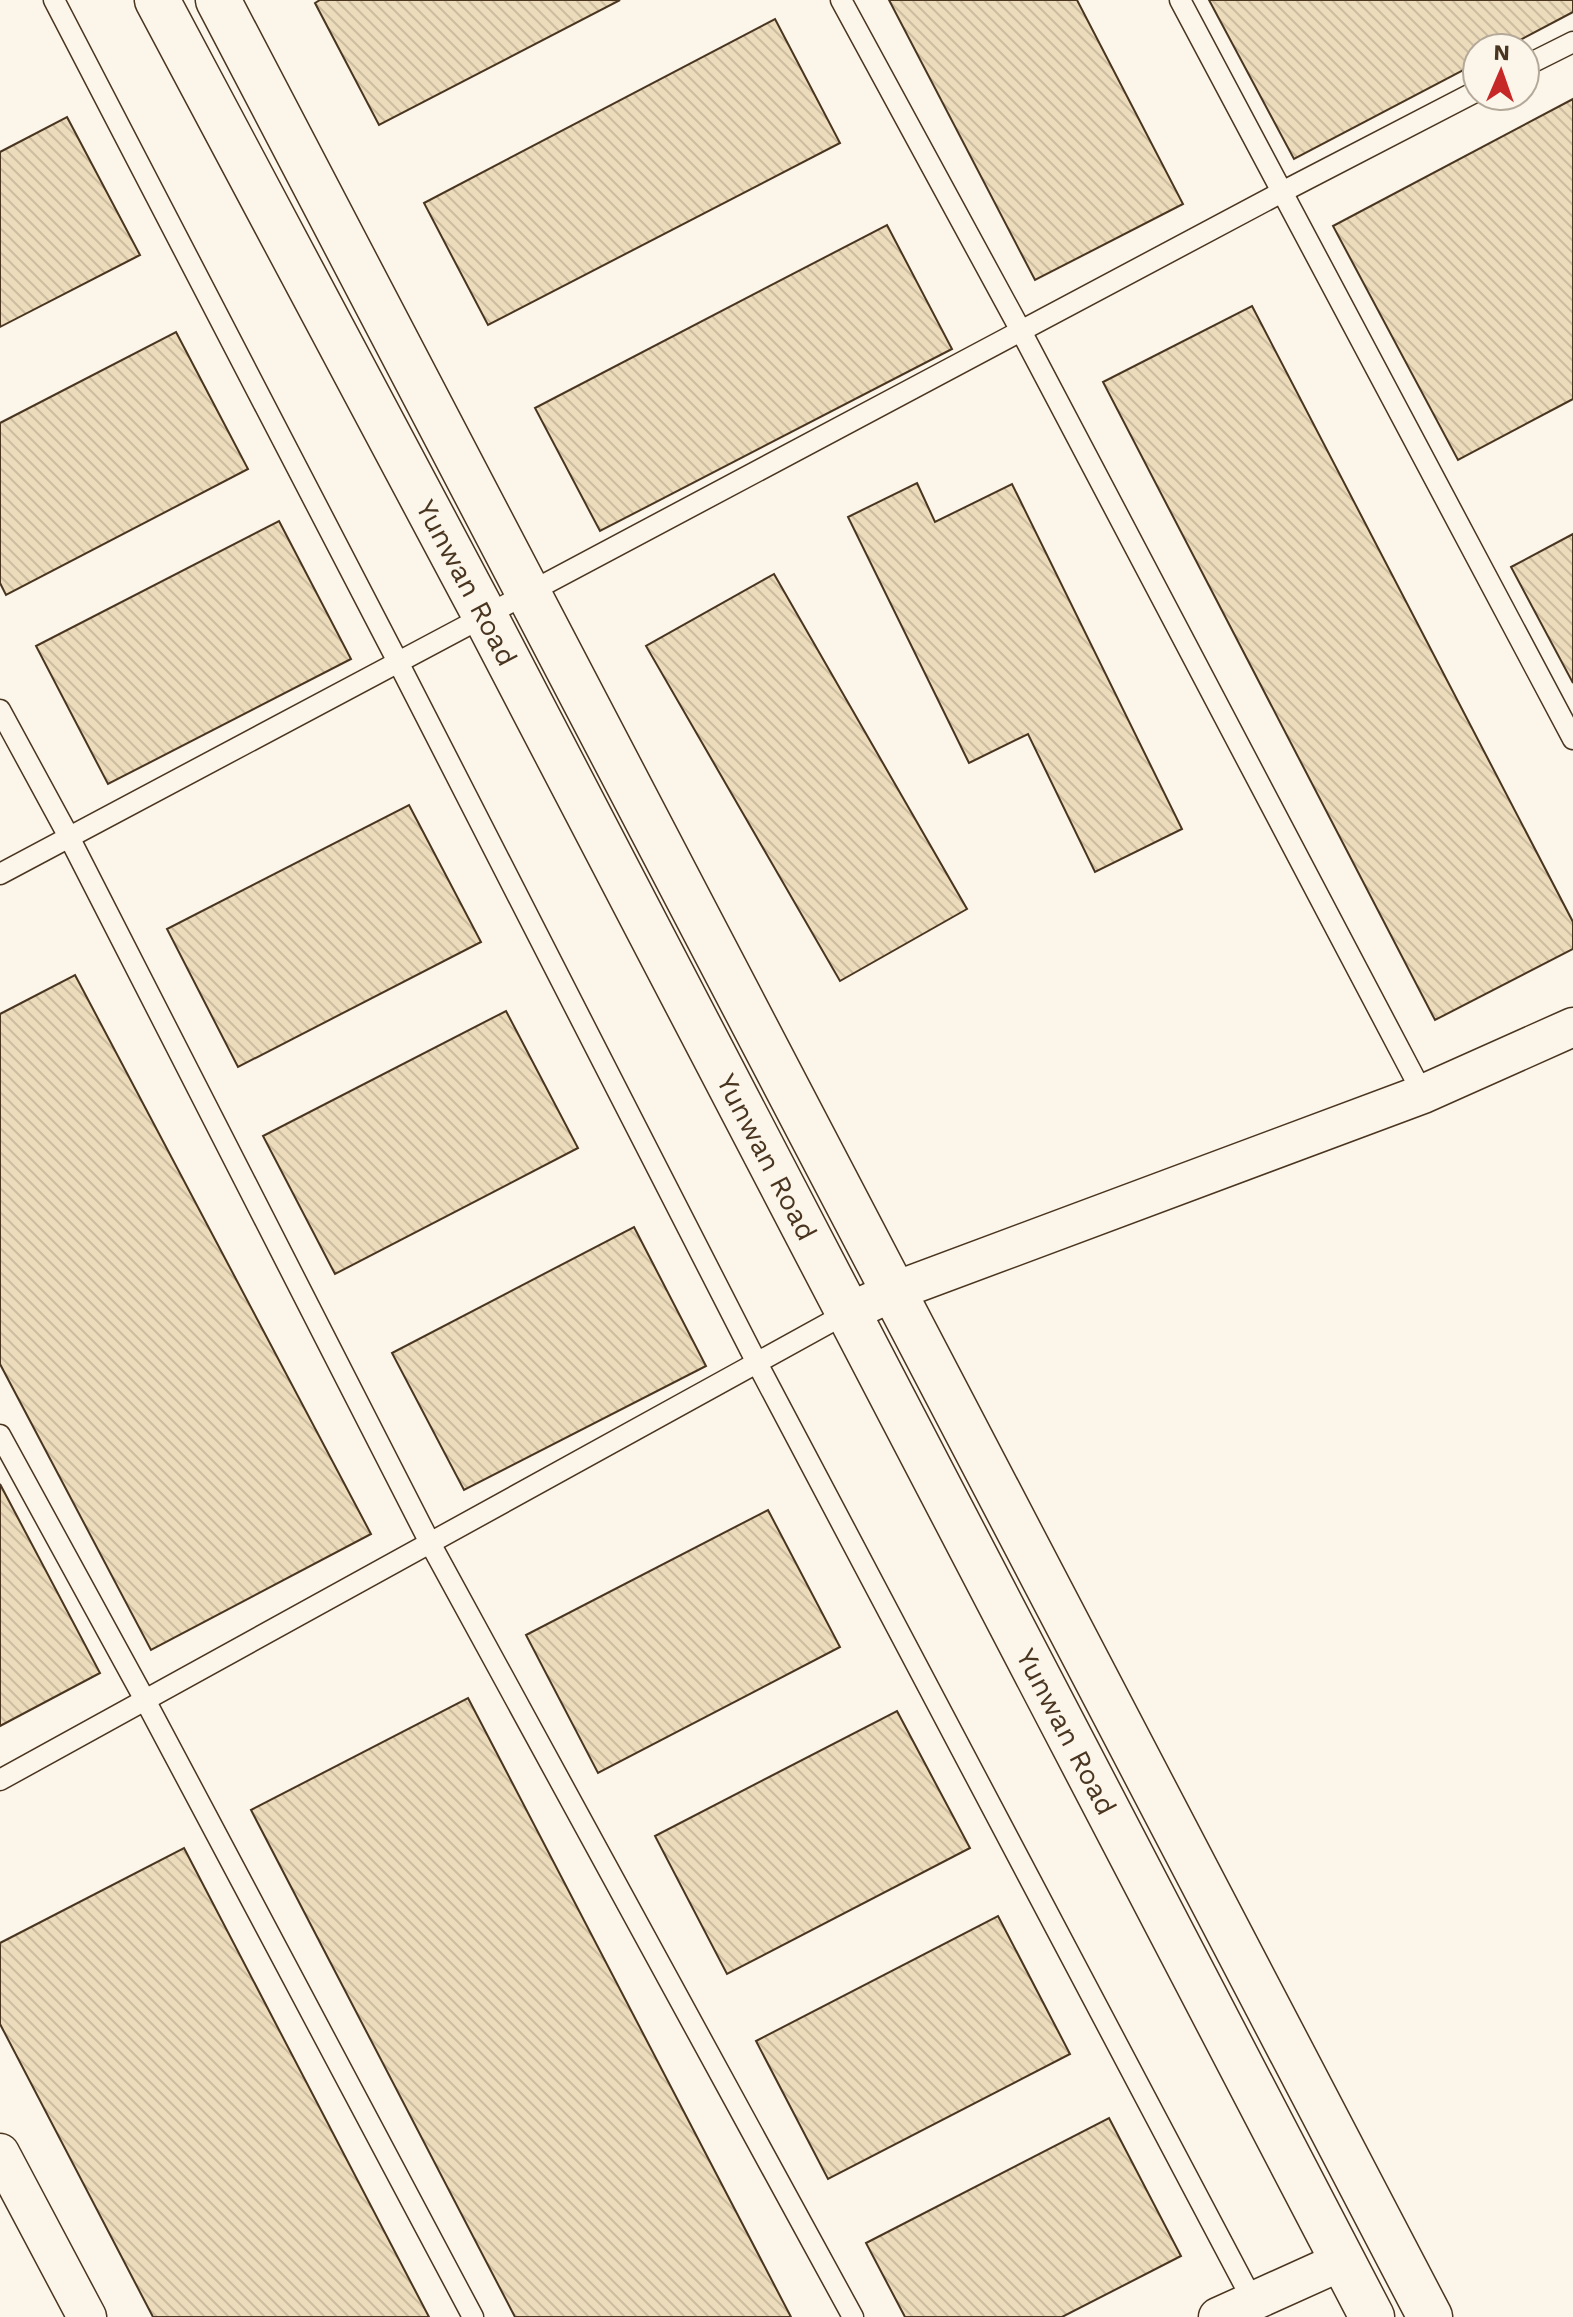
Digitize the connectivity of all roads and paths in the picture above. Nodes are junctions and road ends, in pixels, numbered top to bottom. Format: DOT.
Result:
graph roads {
  1 [pos="54,0"];
  2 [pos="157,0"];
  3 [pos="218,0"];
  4 [pos="841,0"];
  5 [pos="1180,0"];
  6 [pos="1573,42"];
  7 [pos="1541,58"];
  8 [pos="1461,99"];
  9 [pos="1282,192"];
  10 [pos="1021,331"];
  11 [pos="529,592"];
  12 [pos="485,616"];
  13 [pos="398,662"];
  14 [pos="0,710"];
  15 [pos="1573,739"];
  16 [pos="69,837"];
  17 [pos="0,874"];
  18 [pos="1573,1027"];
  19 [pos="1423,1094"];
  20 [pos="895,1291"];
  21 [pos="847,1313"];
  22 [pos="757,1363"];
  23 [pos="0,1435"];
  24 [pos="430,1543"];
  25 [pos="145,1700"];
  26 [pos="0,1780"];
  27 [pos="0,2153"];
  28 [pos="1342,2261"];
  29 [pos="1253,2301"];
  30 [pos="87,2317"];
  31 [pos="473,2317"];
  32 [pos="853,2317"];
  33 [pos="1218,2317"];
  34 [pos="1372,2317"];
  35 [pos="1430,2317"];
  1 -- 13 [label="lane"];
  2 -- 12 [label="main road, Yunwan Road"];
  3 -- 11 [label="main road, Yunwan Road"];
  4 -- 10 [label="lane"];
  5 -- 9 [label="lane"];
  6 -- 7 [label="lane"];
  8 -- 9 [label="lane"];
  9 -- 10 [label="lane"];
  9 -- 15 [label="lane"];
  10 -- 11 [label="lane"];
  10 -- 19 [label="lane"];
  11 -- 12 [label="lane"];
  11 -- 20 [label="main road, Yunwan Road"];
  12 -- 13 [label="lane"];
  12 -- 21 [label="main road, Yunwan Road"];
  13 -- 16 [label="lane"];
  13 -- 22 [label="lane"];
  14 -- 16 [label="lane"];
  16 -- 17 [label="lane"];
  16 -- 24 [label="lane"];
  18 -- 19 [label="street"];
  19 -- 20 [label="street"];
  20 -- 21 [label="street"];
  20 -- 35 [label="main road, Yunwan Road"];
  21 -- 22 [label="lane"];
  21 -- 28 [label="main road, Yunwan Road"];
  22 -- 24 [label="lane"];
  22 -- 29 [label="lane"];
  23 -- 25 [label="lane"];
  24 -- 25 [label="lane"];
  24 -- 32 [label="lane"];
  25 -- 26 [label="lane"];
  25 -- 31 [label="lane"];
  27 -- 30 [label="street"];
  28 -- 29 [label="street"];
  28 -- 34 [label="main road, Yunwan Road"];
  29 -- 33 [label="street"];
}
